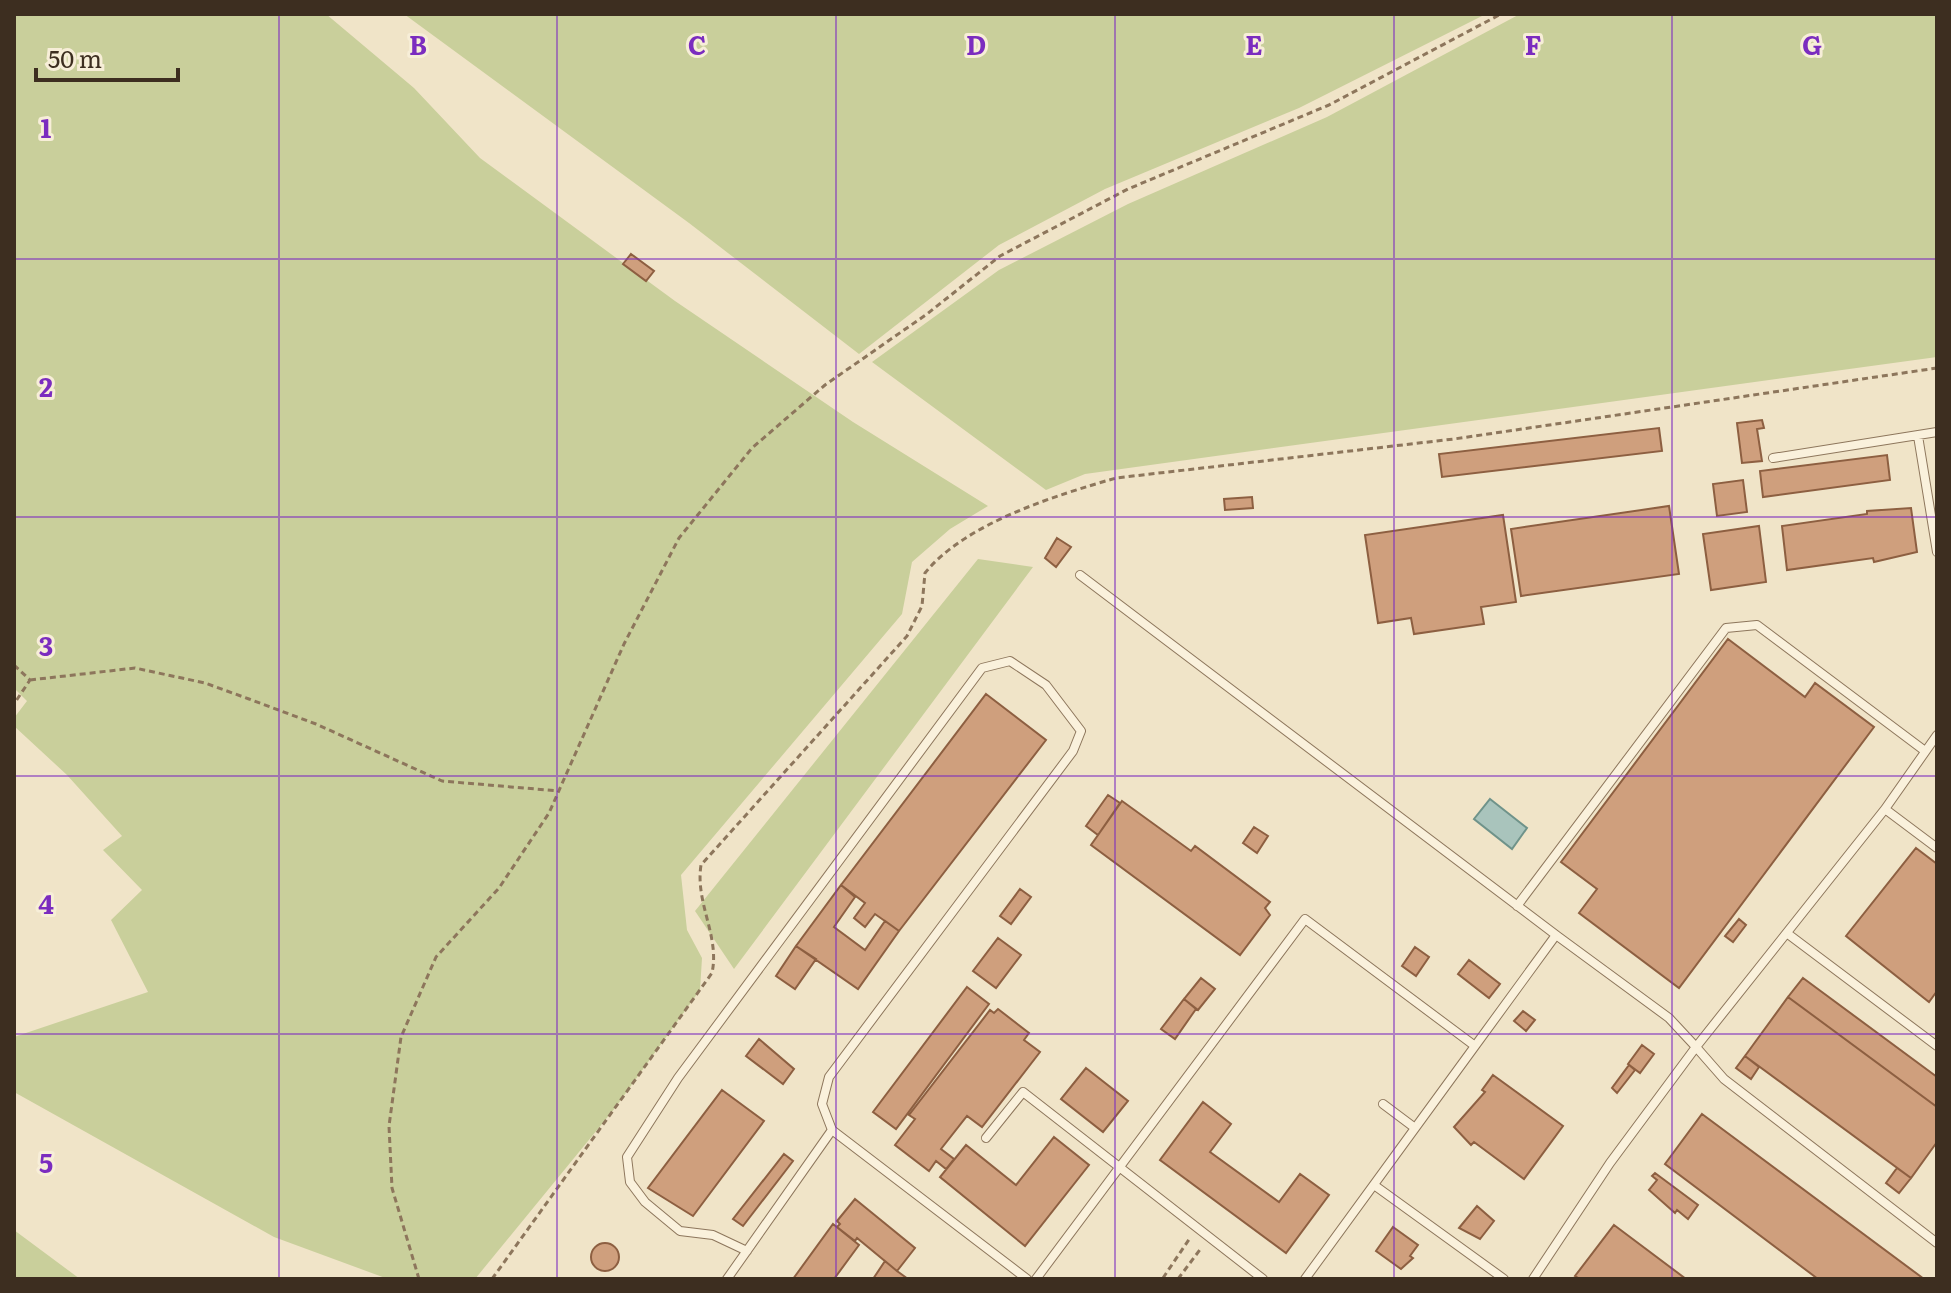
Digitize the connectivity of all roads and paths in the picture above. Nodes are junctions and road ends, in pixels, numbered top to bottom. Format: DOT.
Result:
graph roads {
  1 [pos="1501,14"];
  2 [pos="1937,368"];
  3 [pos="1937,432"];
  4 [pos="1918,436"];
  5 [pos="1773,458"];
  6 [pos="1937,552"];
  7 [pos="1080,575"];
  8 [pos="14,665"];
  9 [pos="30,680"];
  10 [pos="14,704"];
  11 [pos="1937,735"];
  12 [pos="1925,751"];
  13 [pos="559,791"];
  14 [pos="1885,809"];
  15 [pos="1937,848"];
  16 [pos="1517,906"];
  17 [pos="1788,934"];
  18 [pos="1556,935"];
  19 [pos="1475,1046"];
  20 [pos="1937,1046"];
  21 [pos="1696,1047"];
  22 [pos="1383,1104"];
  23 [pos="1415,1128"];
  24 [pos="832,1130"];
  25 [pos="986,1138"];
  26 [pos="1119,1170"];
  27 [pos="1374,1185"];
  28 [pos="1197,1229"];
  29 [pos="1208,1238"];
  30 [pos="1937,1243"];
  31 [pos="747,1251"];
  32 [pos="419,1279"];
  33 [pos="492,1279"];
  34 [pos="727,1279"];
  35 [pos="1027,1279"];
  36 [pos="1036,1279"];
  37 [pos="1163,1279"];
  38 [pos="1178,1279"];
  39 [pos="1263,1279"];
  40 [pos="1305,1279"];
  41 [pos="1504,1279"];
  42 [pos="1533,1279"];
  1 -- 13 [label="path"];
  2 -- 33 [label="path"];
  3 -- 4 [label="lane"];
  4 -- 5 [label="lane"];
  4 -- 6 [label="lane"];
  7 -- 16 [label="lane"];
  8 -- 9 [label="path"];
  9 -- 10 [label="path"];
  9 -- 13 [label="path"];
  11 -- 12 [label="lane"];
  12 -- 14 [label="lane"];
  12 -- 16 [label="lane"];
  13 -- 32 [label="path"];
  14 -- 15 [label="lane"];
  14 -- 17 [label="lane"];
  16 -- 18 [label="lane"];
  17 -- 20 [label="lane"];
  17 -- 21 [label="lane"];
  18 -- 19 [label="lane"];
  18 -- 21 [label="lane"];
  19 -- 23 [label="lane"];
  19 -- 26 [label="lane"];
  21 -- 30 [label="lane"];
  21 -- 42 [label="lane"];
  22 -- 23 [label="lane"];
  23 -- 27 [label="lane"];
  24 -- 31 [label="lane"];
  24 -- 31 [label="lane"];
  24 -- 35 [label="lane"];
  25 -- 26 [label="lane"];
  26 -- 28 [label="lane"];
  26 -- 36 [label="lane"];
  27 -- 40 [label="lane"];
  27 -- 41 [label="lane"];
  28 -- 29 [label="lane"];
  28 -- 37 [label="path"];
  29 -- 38 [label="path"];
  29 -- 39 [label="lane"];
  31 -- 34 [label="lane"];
}
